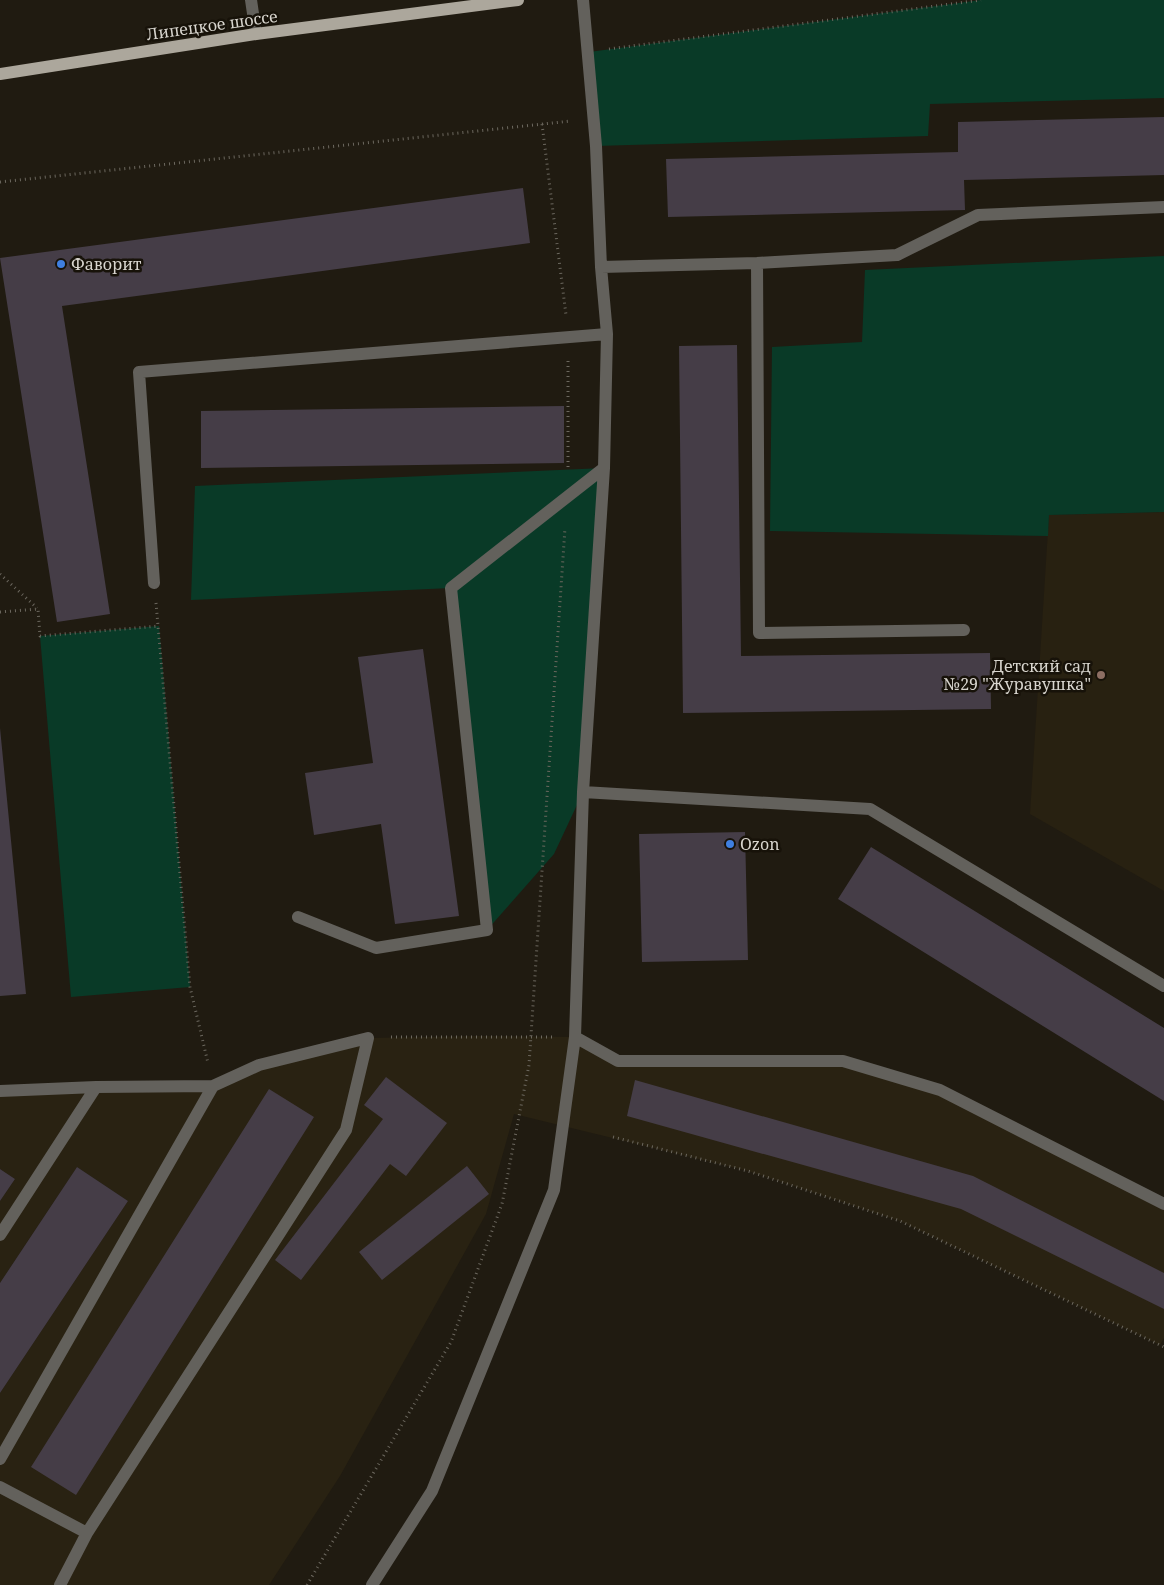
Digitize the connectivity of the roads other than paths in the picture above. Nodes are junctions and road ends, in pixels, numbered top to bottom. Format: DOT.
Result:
graph roads {
  1 [pos="251,0"];
  2 [pos="518,0"];
  3 [pos="583,0"];
  4 [pos="256,34"];
  5 [pos="0,74"];
  6 [pos="1164,207"];
  7 [pos="757,263"];
  8 [pos="601,267"];
  9 [pos="607,334"];
  10 [pos="604,468"];
  11 [pos="154,583"];
  12 [pos="964,630"];
  13 [pos="583,792"];
  14 [pos="298,917"];
  15 [pos="1164,986"];
  16 [pos="575,1037"];
  17 [pos="213,1086"];
  18 [pos="96,1087"];
  19 [pos="0,1091"];
  20 [pos="1164,1204"];
  21 [pos="0,1235"];
  22 [pos="0,1459"];
  23 [pos="0,1486"];
  24 [pos="87,1533"];
  25 [pos="60,1585"];
  26 [pos="372,1585"];
  1 -- 4 [label="street"];
  2 -- 4 [label="main road, Липецкое шоссе"];
  3 -- 8 [label="street"];
  4 -- 5 [label="main road, Липецкое шоссе"];
  6 -- 7 [label="street"];
  7 -- 8 [label="street"];
  7 -- 12 [label="street"];
  8 -- 9 [label="street"];
  9 -- 10 [label="street"];
  9 -- 11 [label="street"];
  10 -- 13 [label="street"];
  10 -- 14 [label="street"];
  13 -- 15 [label="street"];
  13 -- 16 [label="street"];
  16 -- 20 [label="street"];
  16 -- 26 [label="street"];
  17 -- 18 [label="street"];
  17 -- 22 [label="street"];
  17 -- 24 [label="street"];
  18 -- 19 [label="street"];
  18 -- 21 [label="street"];
  23 -- 24 [label="street"];
  24 -- 25 [label="street"];
}
